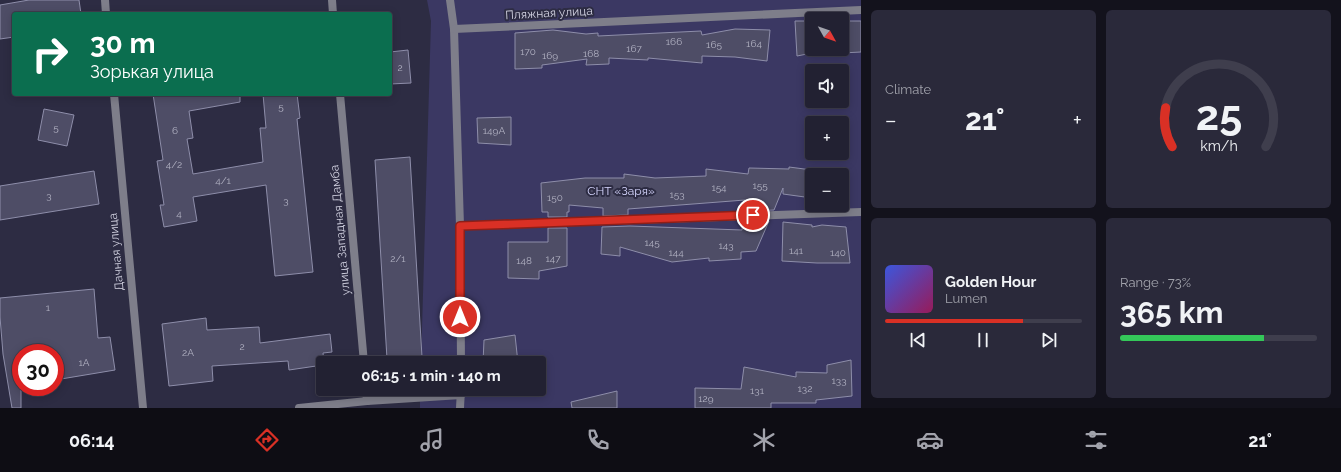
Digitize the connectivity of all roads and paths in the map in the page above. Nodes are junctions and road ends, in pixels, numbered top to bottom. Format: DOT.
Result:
graph roads {
  1 [pos="105,0"];
  2 [pos="332,0"];
  3 [pos="450,0"];
  4 [pos="861,10"];
  5 [pos="106,12"];
  6 [pos="333,12"];
  7 [pos="454,29"];
  8 [pos="114,96"];
  9 [pos="340,96"];
  10 [pos="861,212"];
  11 [pos="460,226"];
  12 [pos="363,356"];
  13 [pos="461,356"];
  14 [pos="367,396"];
  15 [pos="420,396"];
  16 [pos="461,396"];
  17 [pos="368,401"];
  18 [pos="143,408"];
  19 [pos="299,408"];
  20 [pos="460,408"];
  1 -- 5 [label="street"];
  2 -- 6 [label="street"];
  3 -- 7 [label="street"];
  4 -- 7 [label="street, Пляжная улица"];
  7 -- 11 [label="street"];
  8 -- 18 [label="street, Дачная улица"];
  9 -- 12 [label="street, улица Западная Дамба"];
  10 -- 11 [label="street"];
  11 -- 13 [label="street"];
  14 -- 17 [label="street"];
  15 -- 17 [label="street"];
  16 -- 20 [label="street"];
  17 -- 19 [label="street"];
}
